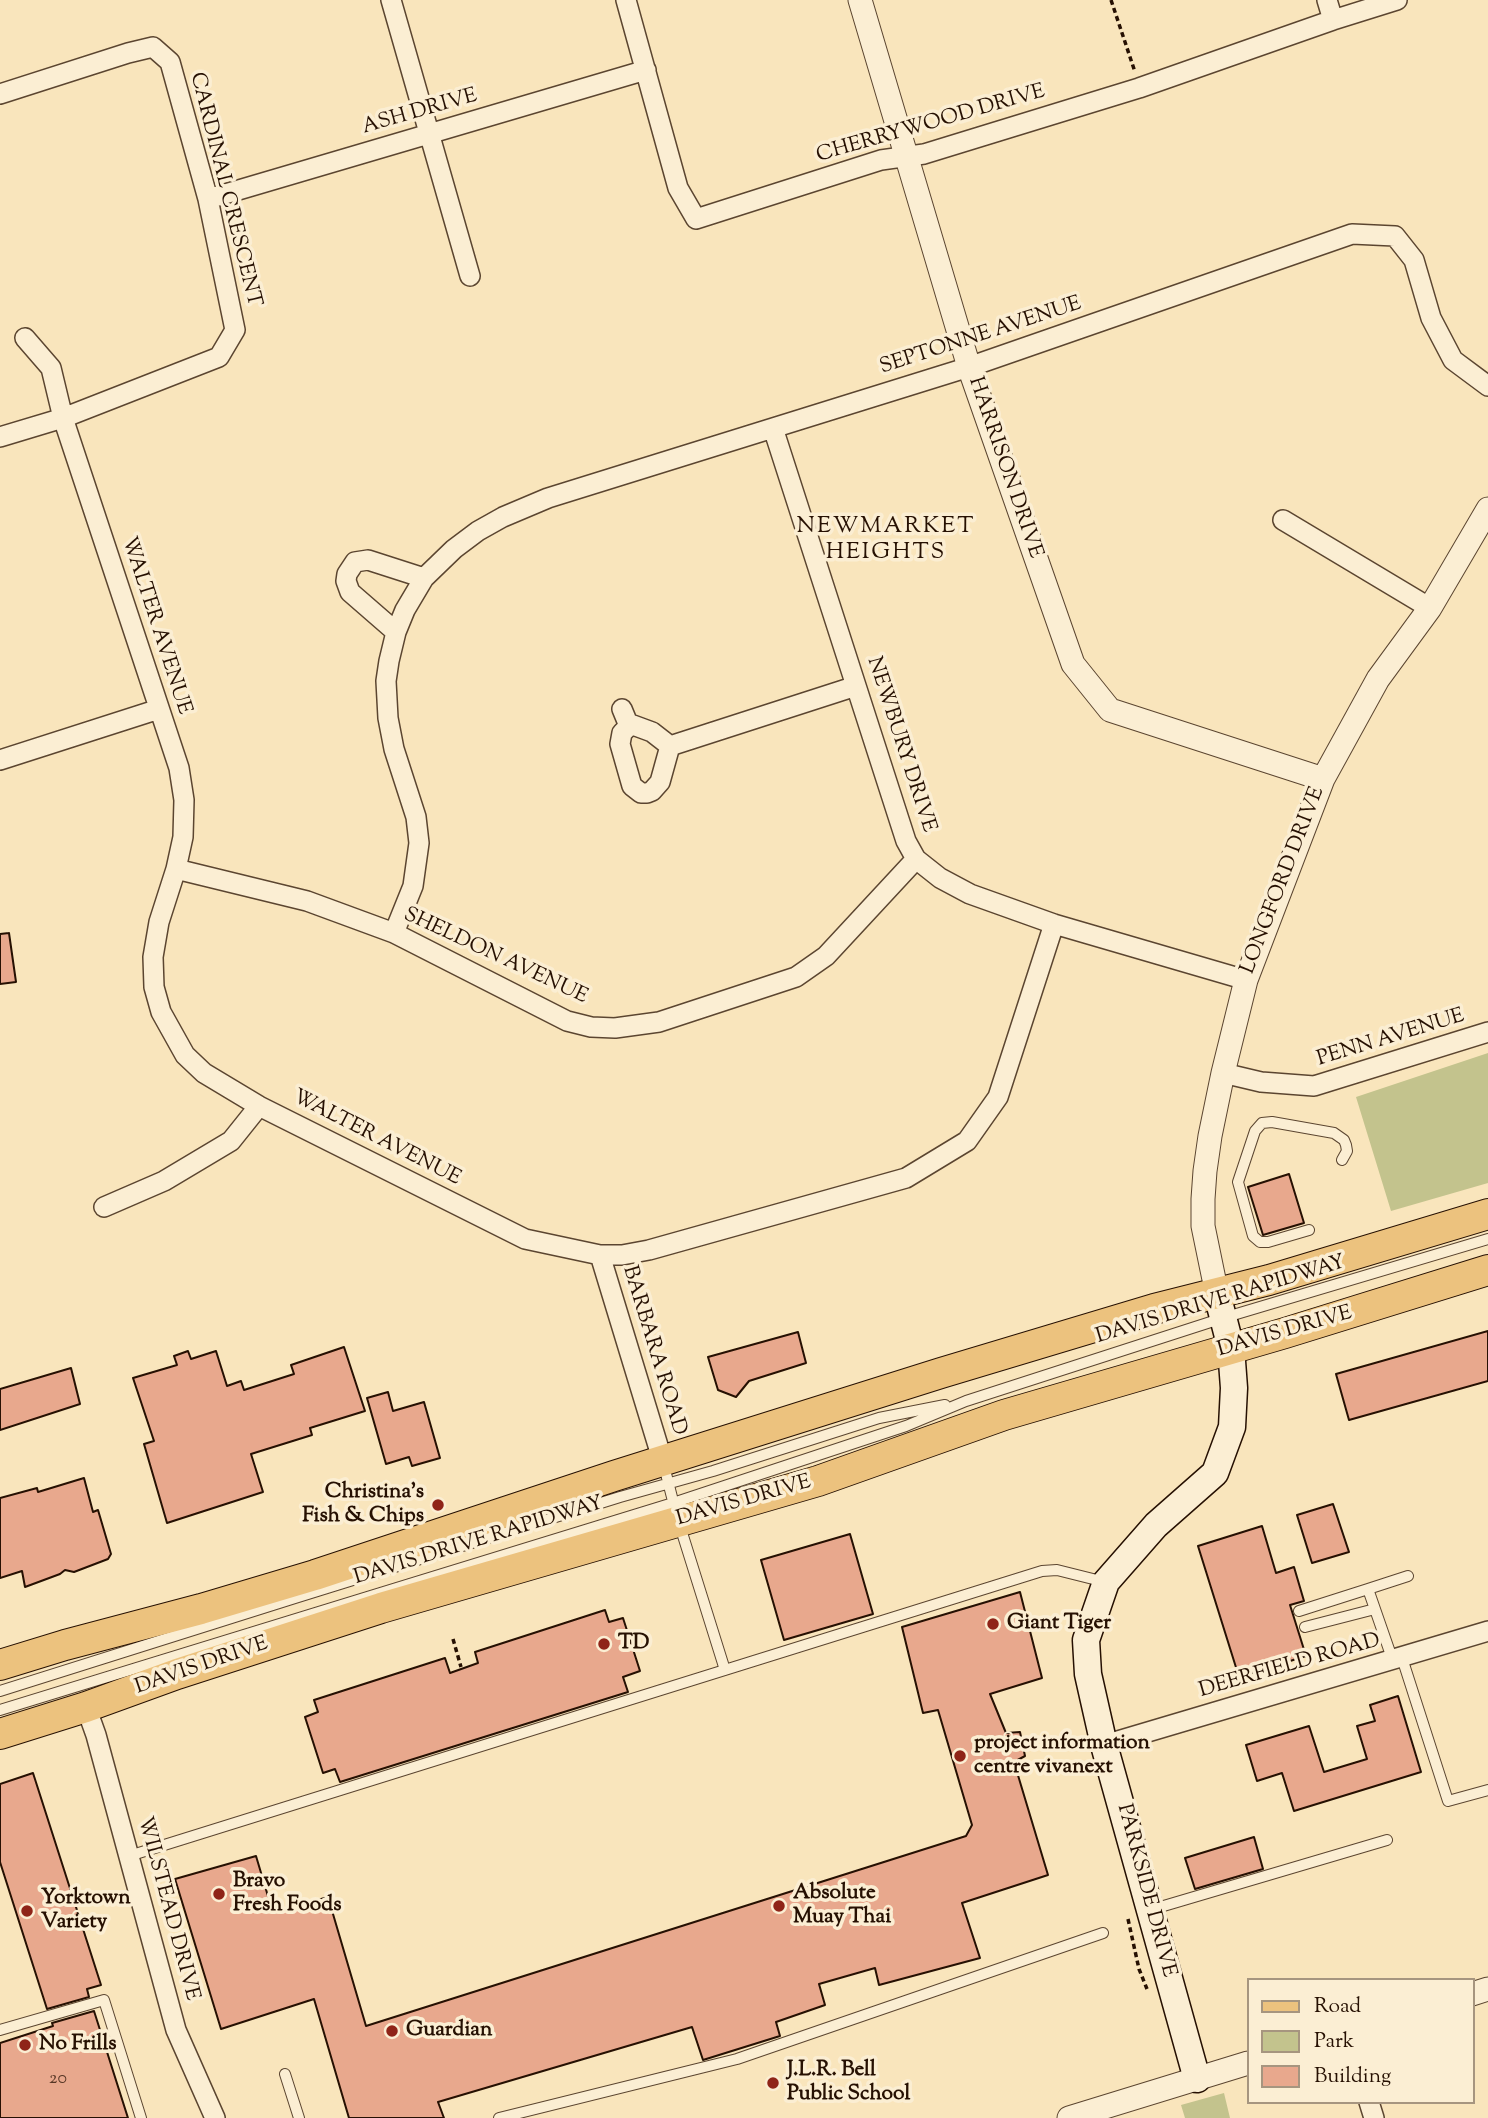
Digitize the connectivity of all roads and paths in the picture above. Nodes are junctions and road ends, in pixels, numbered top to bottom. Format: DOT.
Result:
graph roads {
  1 [pos="391,0"];
  2 [pos="626,0"];
  3 [pos="860,0"];
  4 [pos="1111,0"];
  5 [pos="1327,0"];
  6 [pos="1397,0"];
  7 [pos="1333,20"];
  8 [pos="646,70"];
  9 [pos="1139,88"];
  10 [pos="0,94"];
  11 [pos="430,134"];
  12 [pos="905,156"];
  13 [pos="208,199"];
  14 [pos="470,276"];
  15 [pos="25,338"];
  16 [pos="969,367"];
  17 [pos="1488,386"];
  18 [pos="63,418"];
  19 [pos="773,428"];
  20 [pos="0,437"];
  21 [pos="1488,509"];
  22 [pos="1283,520"];
  23 [pos="424,578"];
  24 [pos="1430,608"];
  25 [pos="396,632"];
  26 [pos="856,686"];
  27 [pos="159,709"];
  28 [pos="670,746"];
  29 [pos="0,760"];
  30 [pos="1323,779"];
  31 [pos="916,859"];
  32 [pos="176,869"];
  33 [pos="1054,924"];
  34 [pos="394,933"];
  35 [pos="1246,980"];
  36 [pos="1488,1032"];
  37 [pos="1223,1073"];
  38 [pos="259,1106"];
  39 [pos="1342,1160"];
  40 [pos="104,1207"];
  41 [pos="1488,1214"];
  42 [pos="1310,1230"];
  43 [pos="1488,1239"];
  44 [pos="600,1255"];
  45 [pos="1488,1270"];
  46 [pos="1220,1306"];
  47 [pos="1231,1348"];
  48 [pos="966,1401"];
  49 [pos="665,1473"];
  50 [pos="676,1512"];
  51 [pos="1408,1576"];
  52 [pos="1106,1582"];
  53 [pos="1368,1589"];
  54 [pos="1375,1609"];
  55 [pos="1299,1611"];
  56 [pos="1305,1627"];
  57 [pos="1488,1631"];
  58 [pos="453,1639"];
  59 [pos="1398,1660"];
  60 [pos="0,1665"];
  61 [pos="461,1667"];
  62 [pos="725,1670"];
  63 [pos="0,1691"];
  64 [pos="86,1707"];
  65 [pos="0,1710"];
  66 [pos="0,1734"];
  67 [pos="1104,1745"];
  68 [pos="1488,1790"];
  69 [pos="1387,1840"];
  70 [pos="129,1856"];
  71 [pos="1150,1910"];
  72 [pos="1103,1933"];
  73 [pos="0,2030"];
  74 [pos="1246,2064"];
  75 [pos="285,2074"];
  76 [pos="1197,2079"];
  77 [pos="141,2118"];
  78 [pos="215,2118"];
  79 [pos="299,2118"];
  80 [pos="499,2118"];
  81 [pos="1069,2118"];
  1 -- 11 [label="street"];
  2 -- 8 [label="street, CHERRYWOOD DRIVE"];
  3 -- 12 [label="street, HARRISON DRIVE"];
  4 -- 9 [label="path"];
  5 -- 7 [label="street"];
  6 -- 7 [label="street, CHERRYWOOD DRIVE"];
  7 -- 9 [label="street, CHERRYWOOD DRIVE"];
  8 -- 11 [label="street, ASH DRIVE"];
  8 -- 12 [label="street, CHERRYWOOD DRIVE"];
  9 -- 12 [label="street, CHERRYWOOD DRIVE"];
  10 -- 13 [label="street, CARDINAL CRESCENT"];
  11 -- 13 [label="street, ASH DRIVE"];
  11 -- 14 [label="street"];
  12 -- 16 [label="street, HARRISON DRIVE"];
  13 -- 18 [label="street, CARDINAL CRESCENT"];
  15 -- 18 [label="street, WALTER AVENUE"];
  16 -- 17 [label="street, SEPTONNE AVENUE"];
  16 -- 19 [label="street, SEPTONNE AVENUE"];
  16 -- 30 [label="street, HARRISON DRIVE"];
  18 -- 20 [label="street, CARDINAL CRESCENT"];
  18 -- 27 [label="street, WALTER AVENUE"];
  19 -- 23 [label="street, SEPTONNE AVENUE"];
  19 -- 26 [label="street, NEWBURY DRIVE"];
  21 -- 24 [label="street, LONGFORD DRIVE"];
  22 -- 24 [label="street"];
  23 -- 25 [label="street, SEPTONNE AVENUE"];
  23 -- 25 [label="street"];
  24 -- 30 [label="street, LONGFORD DRIVE"];
  25 -- 34 [label="street, SEPTONNE AVENUE"];
  26 -- 28 [label="street"];
  26 -- 31 [label="street, NEWBURY DRIVE"];
  27 -- 29 [label="street"];
  27 -- 32 [label="street, WALTER AVENUE"];
  28 -- 28 [label="street"];
  30 -- 35 [label="street, LONGFORD DRIVE"];
  31 -- 33 [label="street, NEWBURY DRIVE"];
  31 -- 34 [label="street, SHELDON AVENUE"];
  32 -- 34 [label="street, SHELDON AVENUE"];
  32 -- 38 [label="street, WALTER AVENUE"];
  33 -- 35 [label="street, NEWBURY DRIVE"];
  33 -- 44 [label="street, WALTER AVENUE"];
  35 -- 37 [label="street, LONGFORD DRIVE"];
  36 -- 37 [label="street, PENN AVENUE"];
  37 -- 46 [label="street, LONGFORD DRIVE"];
  38 -- 40 [label="street"];
  38 -- 44 [label="street, WALTER AVENUE"];
  39 -- 42 [label="lane"];
  41 -- 46 [label="main road"];
  43 -- 46 [label="lane, DAVIS DRIVE RAPIDWAY"];
  44 -- 49 [label="street, BARBARA ROAD"];
  45 -- 47 [label="main road, DAVIS DRIVE"];
  46 -- 47 [label="main road, PARKSIDE DRIVE"];
  46 -- 48 [label="lane, DAVIS DRIVE RAPIDWAY"];
  46 -- 49 [label="main road"];
  47 -- 50 [label="main road, DAVIS DRIVE"];
  47 -- 52 [label="main road, PARKSIDE DRIVE"];
  48 -- 49 [label="lane, DAVIS DRIVE RAPIDWAY"];
  48 -- 50 [label="lane, DAVIS DRIVE RAPIDWAY"];
  49 -- 50 [label="lane"];
  49 -- 60 [label="main road"];
  49 -- 63 [label="lane, DAVIS DRIVE RAPIDWAY"];
  50 -- 62 [label="lane"];
  50 -- 64 [label="main road, DAVIS DRIVE"];
  50 -- 65 [label="lane, DAVIS DRIVE RAPIDWAY"];
  51 -- 53 [label="lane"];
  52 -- 62 [label="lane"];
  52 -- 67 [label="main road, PARKSIDE DRIVE"];
  53 -- 54 [label="lane"];
  53 -- 55 [label="lane"];
  54 -- 56 [label="lane"];
  54 -- 59 [label="lane"];
  57 -- 59 [label="street, DEERFIELD ROAD"];
  58 -- 61 [label="path"];
  59 -- 67 [label="street, DEERFIELD ROAD"];
  59 -- 68 [label="lane"];
  62 -- 70 [label="lane"];
  64 -- 66 [label="main road, DAVIS DRIVE"];
  64 -- 70 [label="street, WILSTEAD DRIVE"];
  67 -- 71 [label="main road, PARKSIDE DRIVE"];
  69 -- 71 [label="lane"];
  70 -- 78 [label="street, WILSTEAD DRIVE"];
  71 -- 76 [label="main road, PARKSIDE DRIVE"];
  72 -- 80 [label="lane"];
  73 -- 77 [label="lane"];
  74 -- 76 [label="street"];
  75 -- 79 [label="lane"];
  76 -- 81 [label="street"];
}
